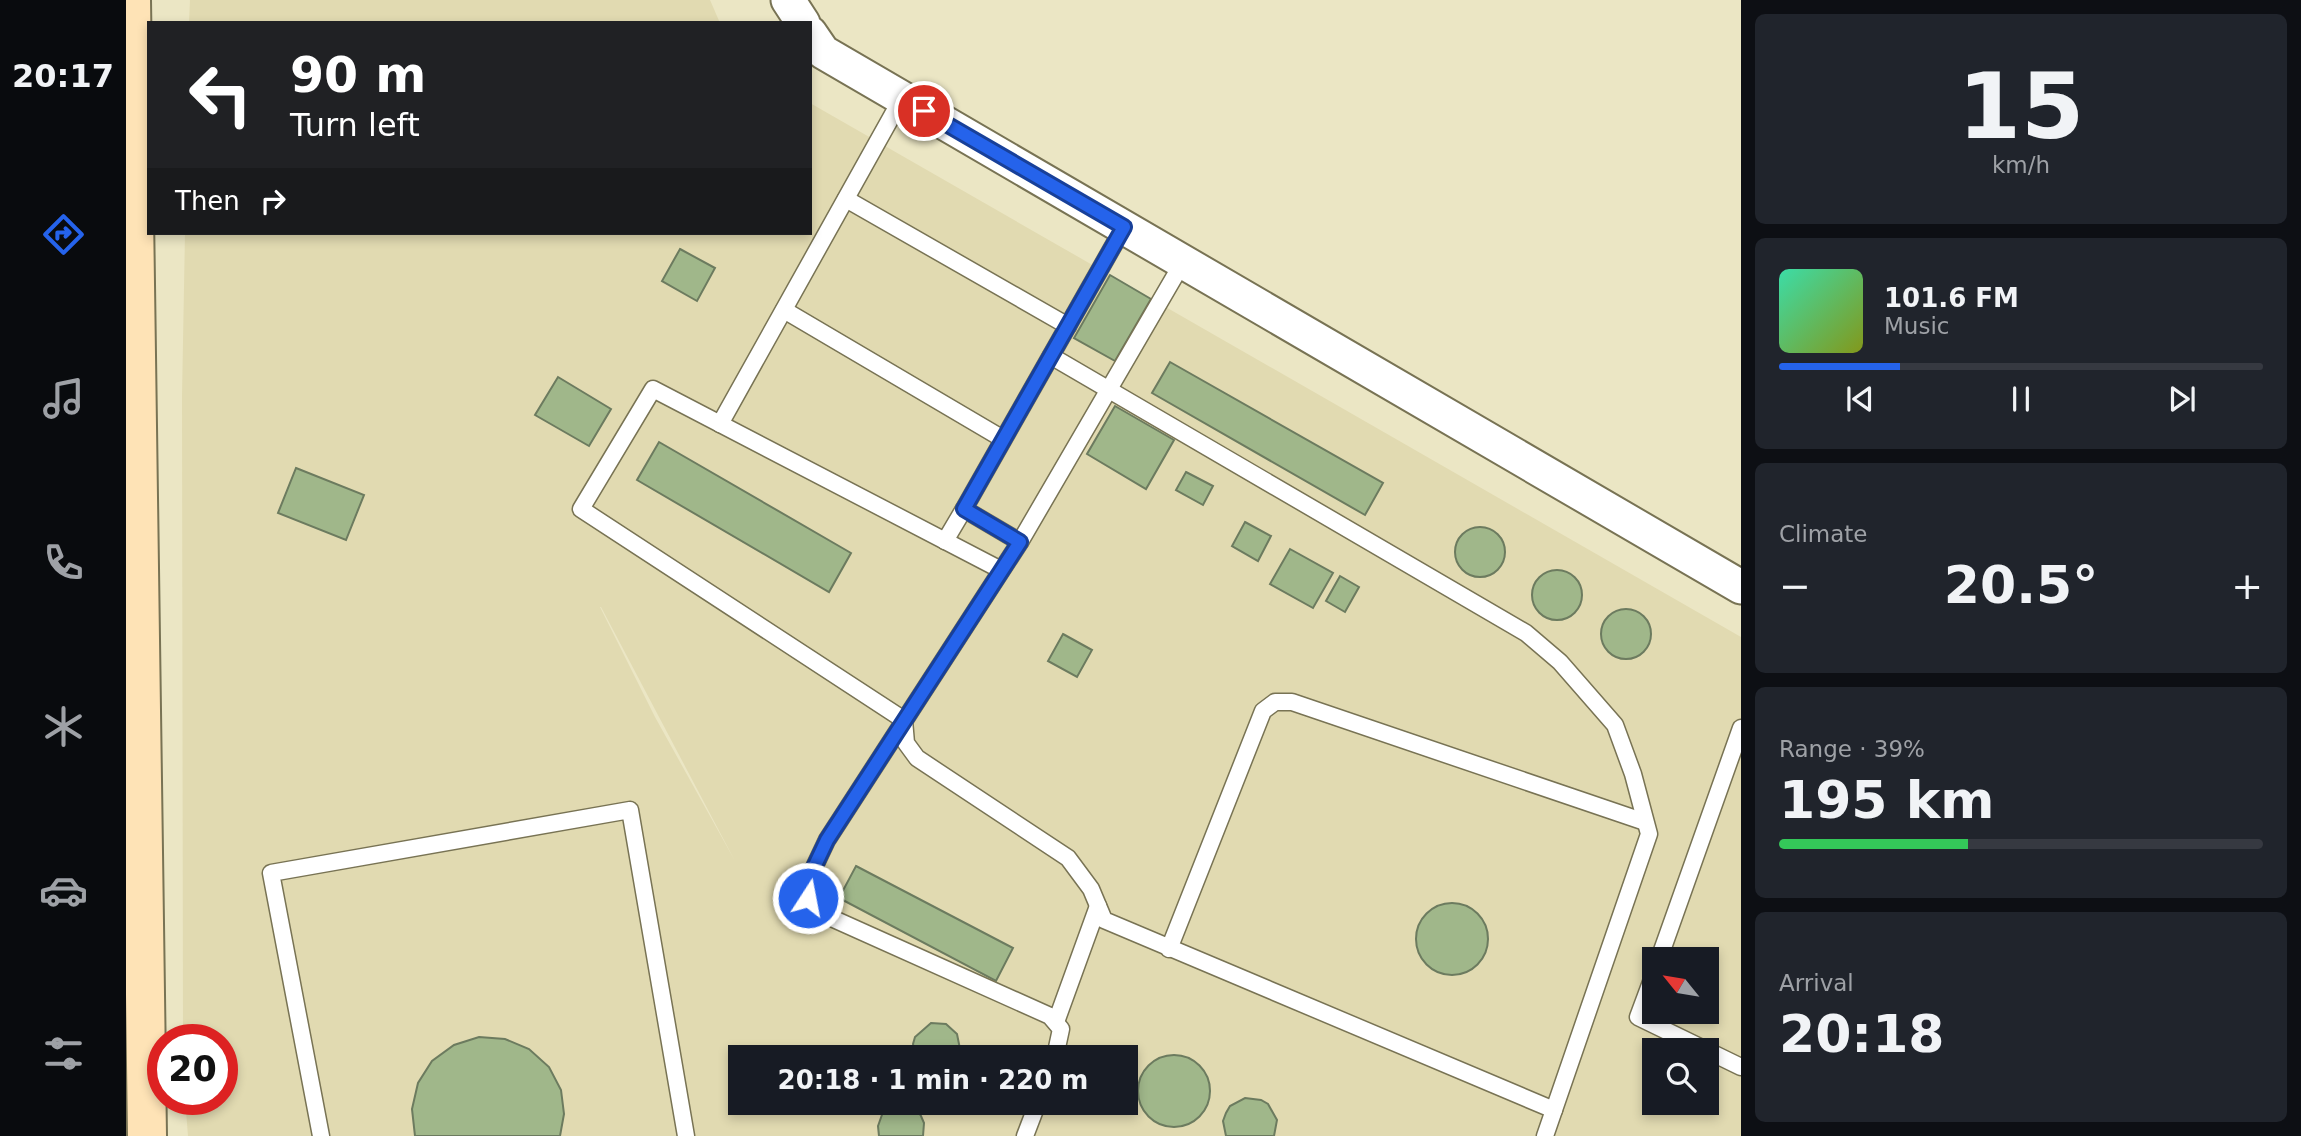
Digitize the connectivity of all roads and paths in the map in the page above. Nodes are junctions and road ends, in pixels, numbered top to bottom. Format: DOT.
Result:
graph roads {
  1 [pos="131,0"];
  2 [pos="788,0"];
  3 [pos="802,21"];
  4 [pos="812,36"];
  5 [pos="902,98"];
  6 [pos="846,199"];
  7 [pos="1124,227"];
  8 [pos="1183,262"];
  9 [pos="784,310"];
  10 [pos="1068,326"];
  11 [pos="1051,356"];
  12 [pos="1109,389"];
  13 [pos="720,424"];
  14 [pos="1003,439"];
  15 [pos="964,509"];
  16 [pos="945,541"];
  17 [pos="1020,542"];
  18 [pos="1001,570"];
  19 [pos="1741,587"];
  20 [pos="904,720"];
  21 [pos="1739,738"];
  22 [pos="1646,822"];
  23 [pos="1098,906"];
  24 [pos="1663,947"];
  25 [pos="1168,949"];
  26 [pos="1056,1022"];
  27 [pos="1653,1024"];
  28 [pos="1058,1045"];
  29 [pos="1741,1067"];
  30 [pos="1554,1110"];
  31 [pos="1033,1115"];
  32 [pos="147,1136"];
  33 [pos="321,1136"];
  34 [pos="685,1136"];
  35 [pos="1025,1136"];
  36 [pos="1545,1136"];
  1 -- 32 [label="main road"];
  2 -- 3 [label="street"];
  4 -- 5 [label="street"];
  5 -- 6 [label="lane"];
  5 -- 7 [label="street"];
  6 -- 9 [label="lane"];
  6 -- 10 [label="lane"];
  7 -- 8 [label="street"];
  7 -- 10 [label="lane"];
  8 -- 12 [label="lane"];
  8 -- 19 [label="street"];
  9 -- 13 [label="lane"];
  9 -- 14 [label="lane"];
  10 -- 11 [label="lane"];
  11 -- 12 [label="lane"];
  11 -- 14 [label="lane"];
  12 -- 17 [label="lane"];
  12 -- 22 [label="lane"];
  13 -- 16 [label="lane"];
  13 -- 20 [label="lane"];
  14 -- 15 [label="lane"];
  15 -- 16 [label="lane"];
  15 -- 17 [label="lane"];
  16 -- 18 [label="lane"];
  17 -- 18 [label="lane"];
  18 -- 20 [label="lane"];
  20 -- 23 [label="lane"];
  20 -- 26 [label="lane"];
  21 -- 24 [label="lane"];
  22 -- 25 [label="lane"];
  22 -- 30 [label="lane"];
  23 -- 25 [label="lane"];
  23 -- 26 [label="lane"];
  25 -- 30 [label="lane"];
  26 -- 28 [label="lane"];
  27 -- 29 [label="lane"];
  30 -- 36 [label="lane"];
  31 -- 35 [label="lane"];
  33 -- 34 [label="lane"];
}
